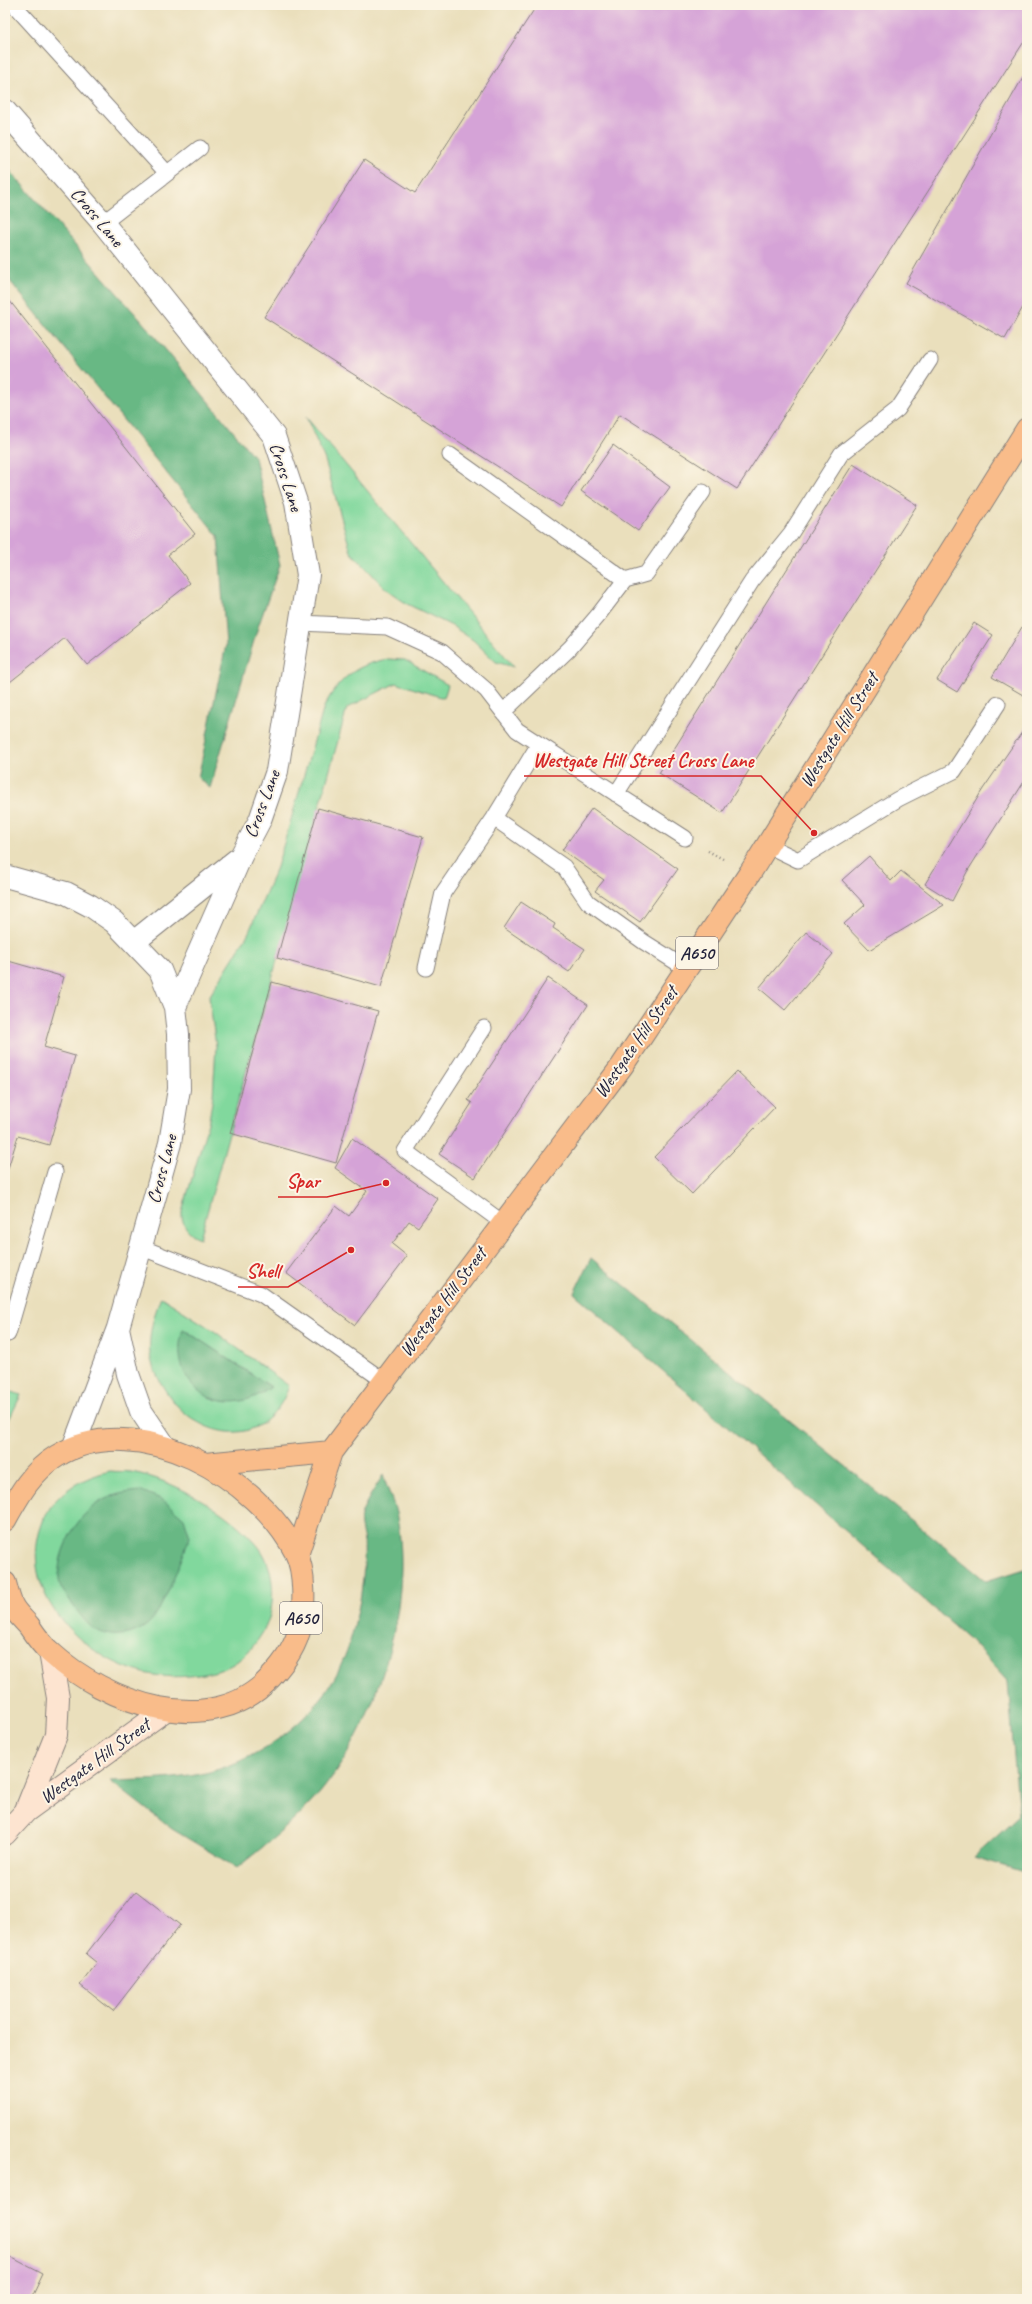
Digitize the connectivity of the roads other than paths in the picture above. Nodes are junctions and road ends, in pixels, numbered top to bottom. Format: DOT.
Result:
graph roads {
  1 [pos="14,5"];
  2 [pos="5,111"];
  3 [pos="200,148"];
  4 [pos="168,173"];
  5 [pos="103,223"];
  6 [pos="930,360"];
  7 [pos="1027,429"];
  8 [pos="450,454"];
  9 [pos="703,492"];
  10 [pos="625,580"];
  11 [pos="300,623"];
  12 [pos="998,704"];
  13 [pos="503,712"];
  14 [pos="539,744"];
  15 [pos="616,794"];
  16 [pos="494,818"];
  17 [pos="685,838"];
  18 [pos="767,845"];
  19 [pos="241,856"];
  20 [pos="5,876"];
  21 [pos="135,941"];
  22 [pos="426,968"];
  23 [pos="687,969"];
  24 [pos="175,1007"];
  25 [pos="484,1028"];
  26 [pos="55,1172"];
  27 [pos="503,1223"];
  28 [pos="140,1247"];
  29 [pos="118,1328"];
  30 [pos="5,1333"];
  31 [pos="384,1381"];
  32 [pos="164,1445"];
  33 [pos="73,1448"];
  34 [pos="331,1452"];
  35 [pos="204,1464"];
  36 [pos="14,1493"];
  37 [pos="5,1520"];
  38 [pos="298,1555"];
  39 [pos="5,1583"];
  40 [pos="9,1605"];
  41 [pos="50,1652"];
  42 [pos="164,1711"];
  43 [pos="26,1811"];
  44 [pos="5,1834"];
  1 -- 4 [label="lane"];
  2 -- 5 [label="street, Cross Lane"];
  3 -- 4 [label="lane"];
  4 -- 5 [label="lane"];
  5 -- 11 [label="street, Cross Lane"];
  6 -- 15 [label="lane"];
  7 -- 18 [label="highway, Westgate Hill Street / A650"];
  8 -- 10 [label="lane"];
  9 -- 10 [label="lane"];
  10 -- 13 [label="lane"];
  11 -- 13 [label="lane"];
  11 -- 19 [label="street, Cross Lane"];
  12 -- 18 [label="lane"];
  13 -- 14 [label="lane"];
  14 -- 15 [label="lane"];
  14 -- 16 [label="lane"];
  15 -- 17 [label="lane"];
  16 -- 22 [label="lane"];
  16 -- 23 [label="lane"];
  18 -- 23 [label="highway, Westgate Hill Street / A650"];
  19 -- 21 [label="street, Cross Lane"];
  19 -- 24 [label="street, Cross Lane"];
  20 -- 21 [label="street"];
  21 -- 24 [label="street, Cross Lane"];
  23 -- 27 [label="highway, Westgate Hill Street / A650"];
  24 -- 28 [label="street, Cross Lane"];
  25 -- 27 [label="lane"];
  26 -- 30 [label="lane"];
  27 -- 31 [label="highway, Westgate Hill Street / A650"];
  28 -- 29 [label="street, Cross Lane"];
  28 -- 31 [label="lane"];
  29 -- 32 [label="street, Cross Lane"];
  29 -- 33 [label="street, Cross Lane"];
  31 -- 34 [label="highway, Westgate Hill Street / A650"];
  32 -- 33 [label="highway, A650"];
  32 -- 35 [label="highway, A650"];
  33 -- 36 [label="highway, A650"];
  34 -- 35 [label="highway"];
  34 -- 38 [label="highway, Westgate Hill Street / A650"];
  35 -- 38 [label="highway, A650"];
  36 -- 37 [label="highway, A650"];
  38 -- 42 [label="highway, A650"];
  39 -- 40 [label="highway, A650"];
  40 -- 41 [label="highway, A650"];
  41 -- 42 [label="highway, A650"];
  41 -- 43 [label="main road, Westgate Hill Street"];
  42 -- 43 [label="main road, Westgate Hill Street"];
  43 -- 44 [label="main road, Westgate Hill Street"];
}
